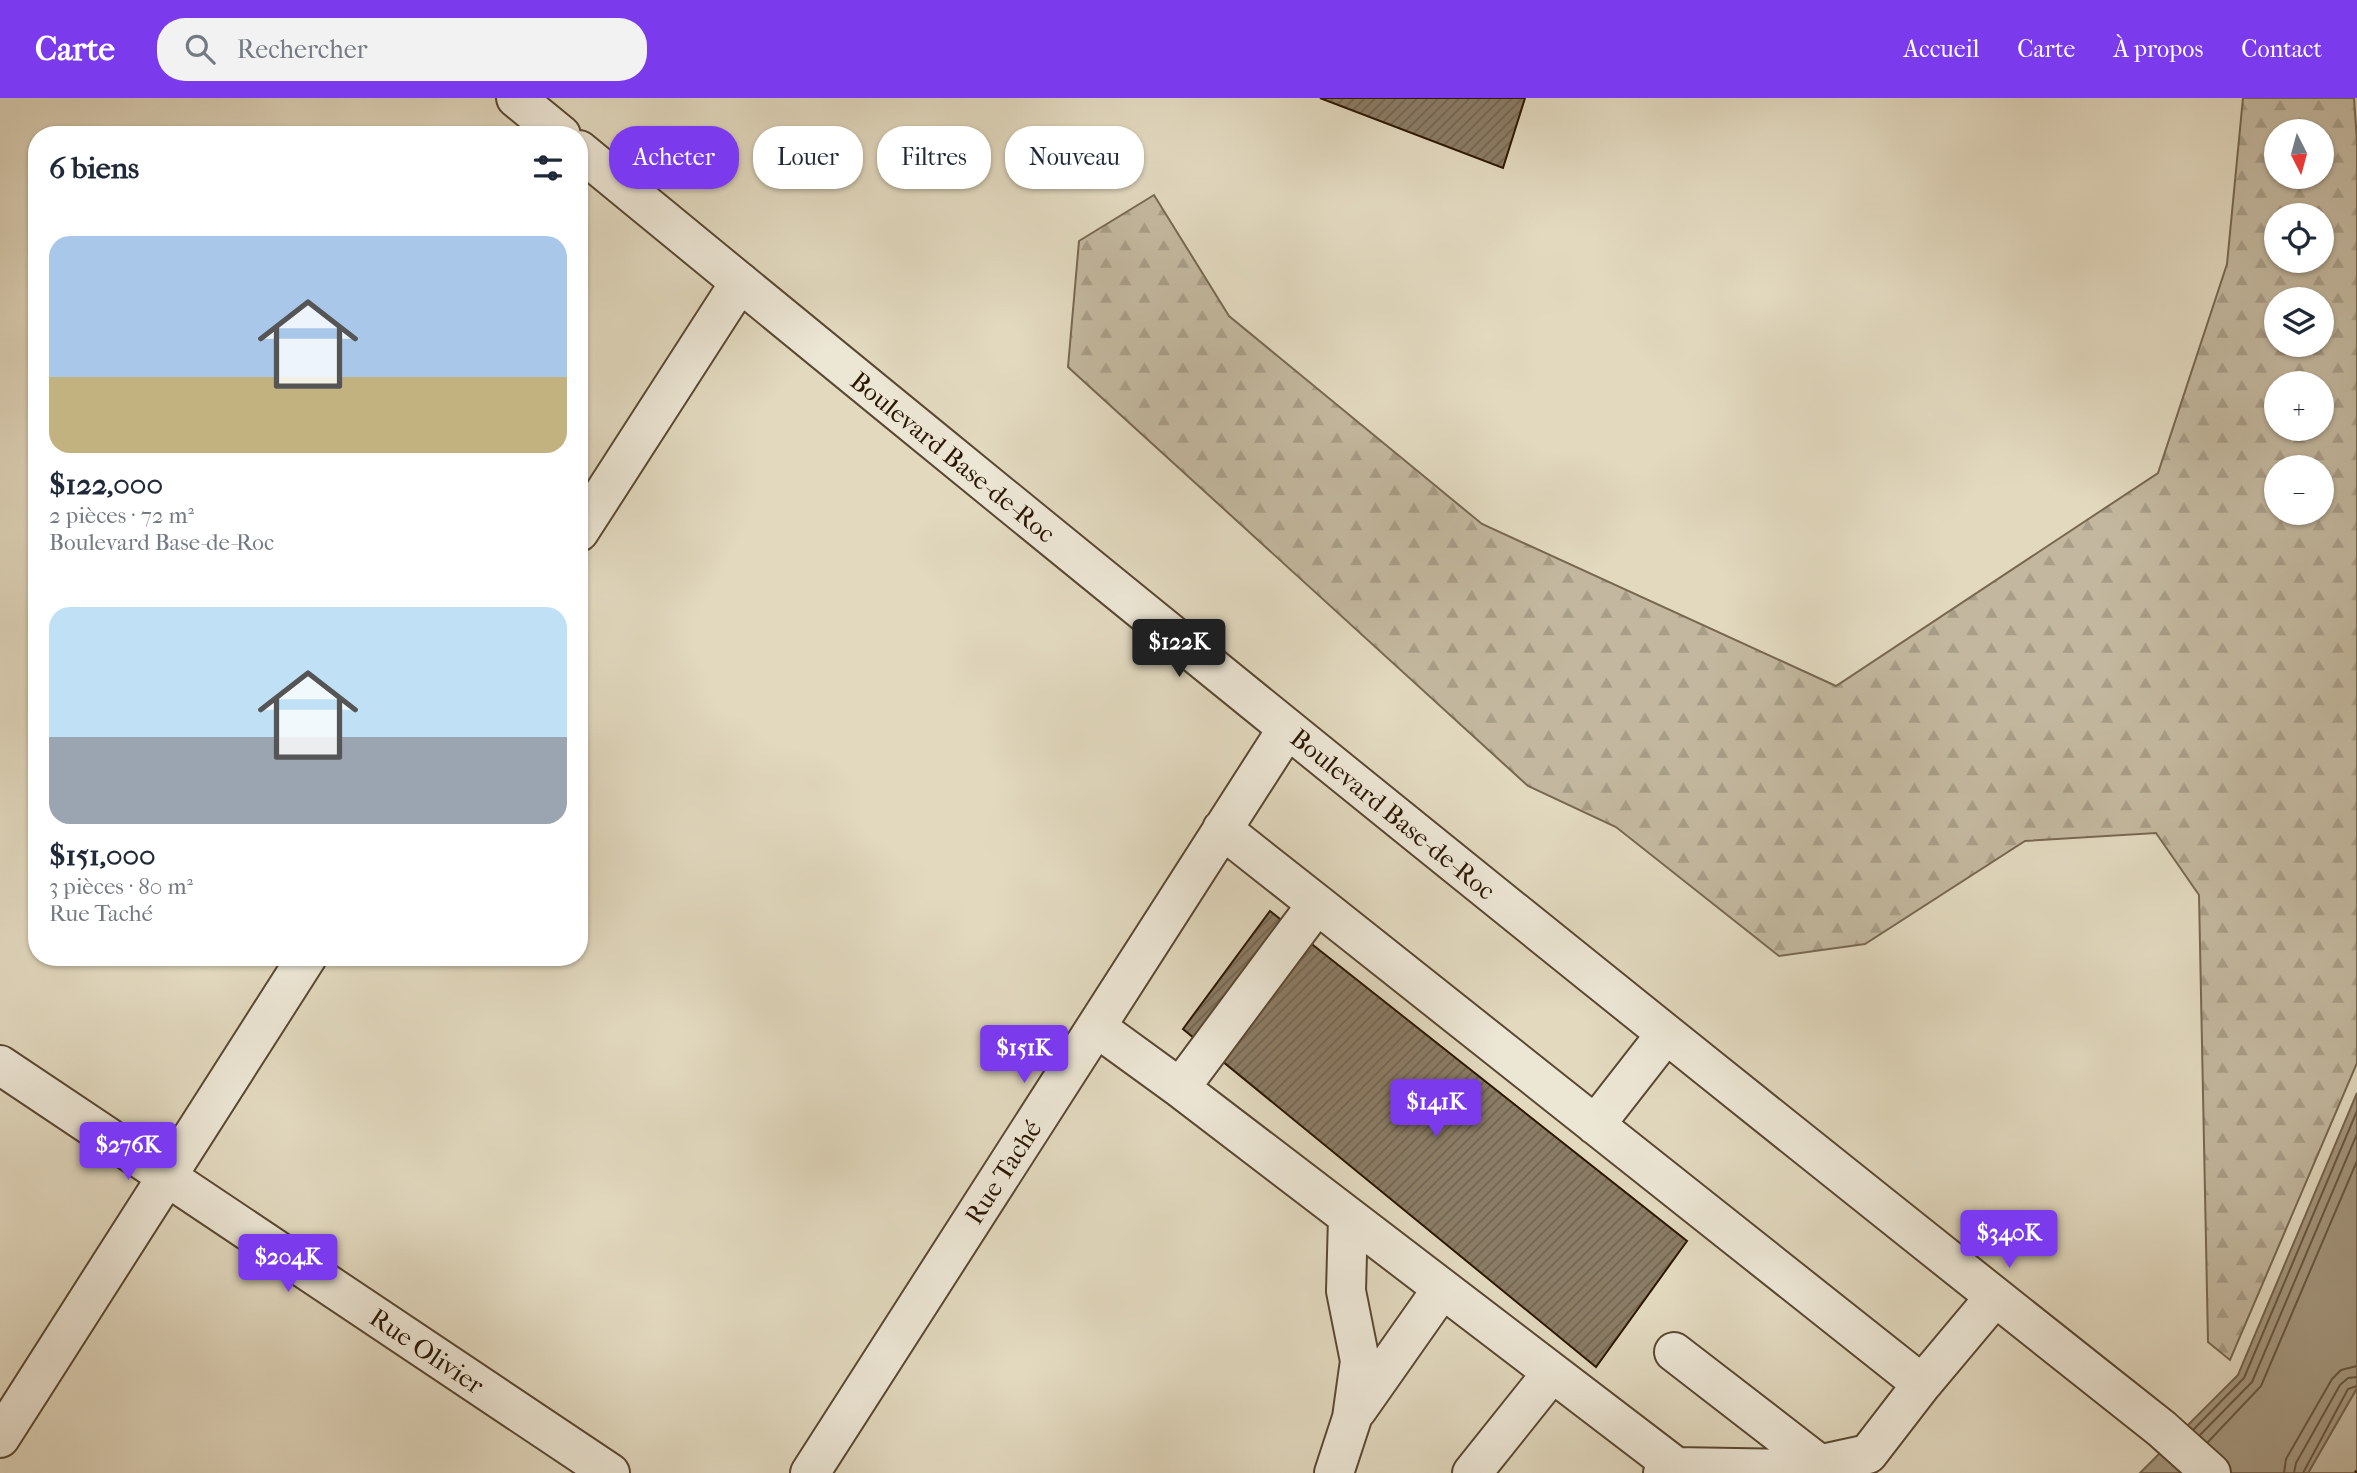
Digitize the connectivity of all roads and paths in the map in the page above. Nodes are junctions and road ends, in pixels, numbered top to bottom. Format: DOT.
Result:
graph roads {
  1 [pos="516,98"];
  2 [pos="550,126"];
  3 [pos="588,157"];
  4 [pos="740,282"];
  5 [pos="588,518"];
  6 [pos="1287,729"];
  7 [pos="1222,829"];
  8 [pos="1317,904"];
  9 [pos="301,966"];
  10 [pos="1096,1027"];
  11 [pos="1666,1034"];
  12 [pos="0,1065"];
  13 [pos="1180,1088"];
  14 [pos="1595,1125"];
  15 [pos="166,1177"];
  16 [pos="1348,1217"];
  17 [pos="1442,1289"];
  18 [pos="1995,1297"];
  19 [pos="1674,1352"];
  20 [pos="1552,1373"];
  21 [pos="1922,1384"];
  22 [pos="1352,1418"];
  23 [pos="0,1438"];
  24 [pos="1819,1464"];
  25 [pos="1670,1470"];
  26 [pos="610,1473"];
  27 [pos="810,1473"];
  28 [pos="1334,1473"];
  29 [pos="1472,1473"];
  30 [pos="2211,1473"];
  1 -- 2 [label="street"];
  3 -- 4 [label="street, Boulevard Base-de-Roc"];
  4 -- 5 [label="street"];
  4 -- 6 [label="street, Boulevard Base-de-Roc"];
  6 -- 7 [label="street, Rue Taché"];
  6 -- 11 [label="street, Boulevard Base-de-Roc"];
  7 -- 8 [label="street"];
  7 -- 10 [label="street, Rue Taché"];
  8 -- 13 [label="street"];
  8 -- 14 [label="street"];
  9 -- 15 [label="street"];
  10 -- 13 [label="street"];
  10 -- 27 [label="street, Rue Taché"];
  11 -- 14 [label="street"];
  11 -- 18 [label="street, Boulevard Base-de-Roc"];
  12 -- 15 [label="street, Rue Olivier"];
  13 -- 16 [label="street"];
  14 -- 21 [label="street"];
  15 -- 23 [label="street"];
  15 -- 26 [label="street, Rue Olivier"];
  16 -- 17 [label="street"];
  16 -- 22 [label="street"];
  17 -- 20 [label="street"];
  17 -- 22 [label="street"];
  18 -- 21 [label="street"];
  18 -- 30 [label="street, Boulevard Base-de-Roc"];
  19 -- 24 [label="street"];
  20 -- 25 [label="street"];
  20 -- 29 [label="street"];
  21 -- 24 [label="street"];
  22 -- 28 [label="street"];
  24 -- 25 [label="street"];
}
